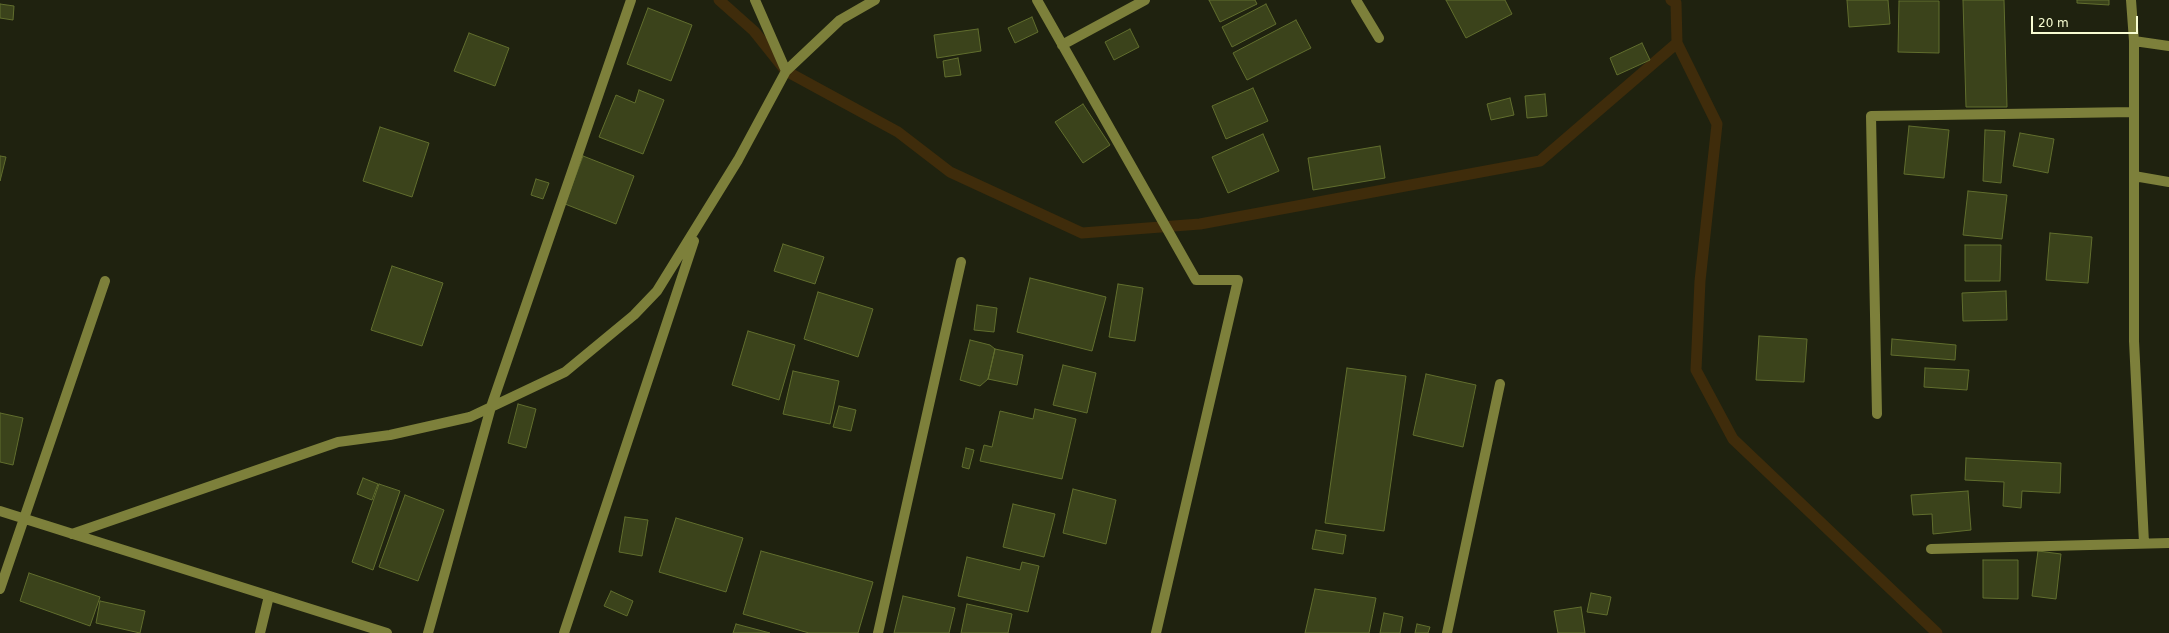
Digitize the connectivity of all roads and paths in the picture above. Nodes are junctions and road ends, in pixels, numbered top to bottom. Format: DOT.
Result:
graph roads {
  1 [pos="631,0"];
  2 [pos="754,0"];
  3 [pos="875,0"];
  4 [pos="1037,0"];
  5 [pos="1145,0"];
  6 [pos="1356,0"];
  7 [pos="2131,0"];
  8 [pos="1379,38"];
  9 [pos="2134,41"];
  10 [pos="1062,45"];
  11 [pos="2169,46"];
  12 [pos="786,71"];
  13 [pos="2134,112"];
  14 [pos="2134,176"];
  15 [pos="2169,182"];
  16 [pos="698,226"];
  17 [pos="961,262"];
  18 [pos="104,281"];
  19 [pos="1500,384"];
  20 [pos="492,407"];
  21 [pos="1877,414"];
  22 [pos="0,511"];
  23 [pos="24,518"];
  24 [pos="72,534"];
  25 [pos="2144,543"];
  26 [pos="2169,543"];
  27 [pos="1931,549"];
  28 [pos="0,589"];
  29 [pos="269,596"];
  30 [pos="260,633"];
  31 [pos="387,633"];
  32 [pos="428,633"];
  33 [pos="564,633"];
  34 [pos="878,633"];
  35 [pos="1156,633"];
  36 [pos="1447,633"];
  1 -- 20 [label="street"];
  2 -- 12 [label="street"];
  3 -- 12 [label="street"];
  4 -- 10 [label="street"];
  5 -- 10 [label="street"];
  6 -- 8 [label="street"];
  7 -- 9 [label="street"];
  9 -- 11 [label="street"];
  9 -- 13 [label="street"];
  10 -- 35 [label="street"];
  12 -- 16 [label="street"];
  13 -- 14 [label="street"];
  13 -- 21 [label="street"];
  14 -- 15 [label="street"];
  14 -- 25 [label="street"];
  16 -- 20 [label="street"];
  16 -- 33 [label="street"];
  17 -- 34 [label="street"];
  18 -- 23 [label="street"];
  19 -- 36 [label="street"];
  20 -- 24 [label="street"];
  20 -- 32 [label="street"];
  22 -- 23 [label="street"];
  23 -- 24 [label="street"];
  23 -- 28 [label="street"];
  24 -- 29 [label="street"];
  25 -- 26 [label="street"];
  25 -- 27 [label="street"];
  29 -- 30 [label="street"];
  29 -- 31 [label="street"];
}
